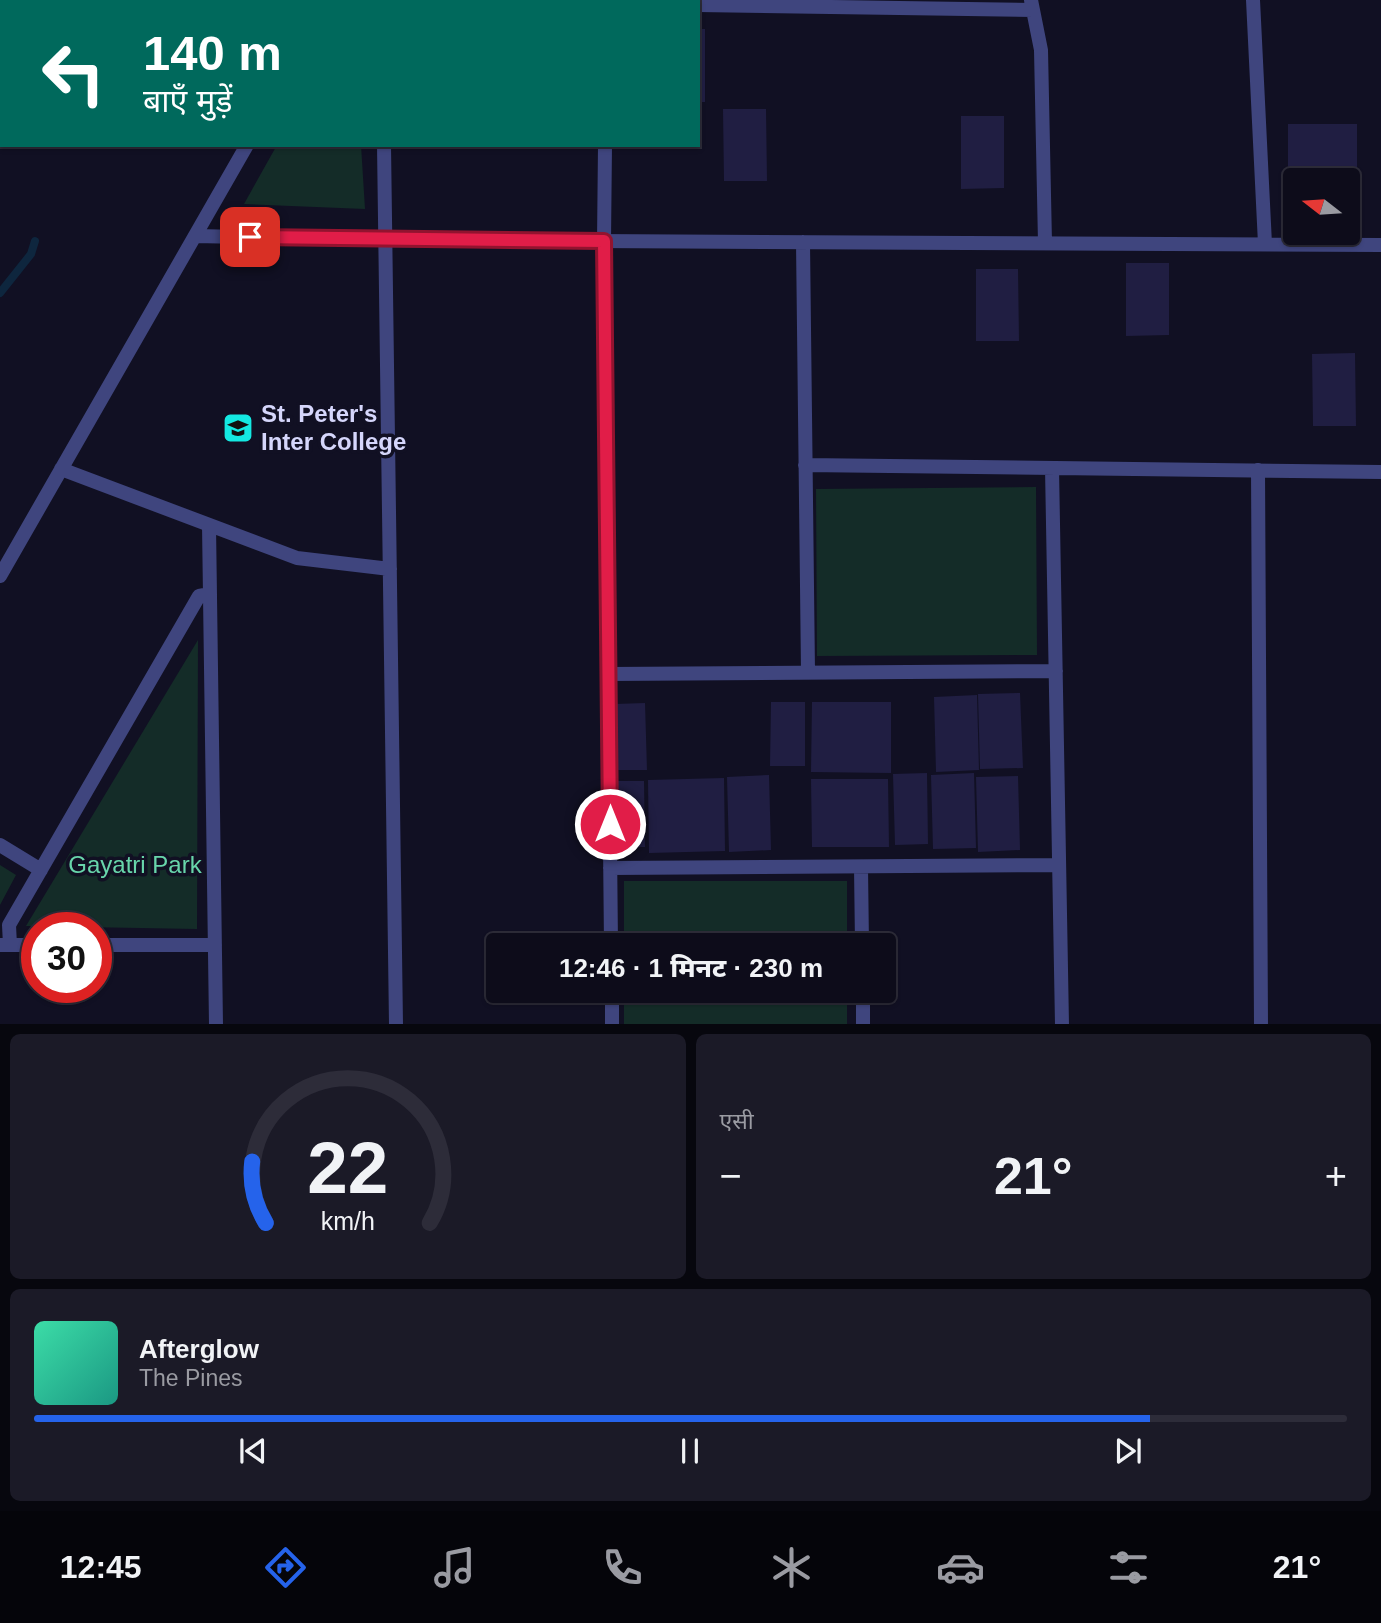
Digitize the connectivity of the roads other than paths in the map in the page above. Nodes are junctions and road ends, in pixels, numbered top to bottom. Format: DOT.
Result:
graph roads {
  1 [pos="1253,0"];
  2 [pos="836,4"];
  3 [pos="700,5"];
  4 [pos="1032,5"];
  5 [pos="246,147"];
  6 [pos="384,147"];
  7 [pos="605,147"];
  8 [pos="195,236"];
  9 [pos="385,240"];
  10 [pos="604,241"];
  11 [pos="803,242"];
  12 [pos="1045,243"];
  13 [pos="1265,244"];
  14 [pos="1381,245"];
  15 [pos="805,465"];
  16 [pos="1052,468"];
  17 [pos="61,469"];
  18 [pos="1258,470"];
  19 [pos="1381,472"];
  20 [pos="209,525"];
  21 [pos="390,569"];
  22 [pos="0,576"];
  23 [pos="210,594"];
  24 [pos="1056,671"];
  25 [pos="808,672"];
  26 [pos="608,674"];
  27 [pos="0,845"];
  28 [pos="1059,865"];
  29 [pos="861,867"];
  30 [pos="610,868"];
  31 [pos="41,870"];
  32 [pos="611,933"];
  33 [pos="862,933"];
  34 [pos="5,945"];
  35 [pos="112,945"];
  36 [pos="215,945"];
  37 [pos="612,1003"];
  38 [pos="863,1003"];
  39 [pos="216,1024"];
  40 [pos="396,1024"];
  41 [pos="612,1024"];
  42 [pos="863,1024"];
  43 [pos="1062,1024"];
  44 [pos="1261,1024"];
  1 -- 13 [label="street"];
  2 -- 3 [label="street"];
  2 -- 4 [label="street"];
  4 -- 12 [label="street"];
  5 -- 8 [label="street"];
  6 -- 9 [label="street"];
  7 -- 10 [label="street"];
  8 -- 9 [label="street"];
  8 -- 17 [label="street"];
  9 -- 10 [label="street"];
  9 -- 21 [label="street"];
  10 -- 11 [label="street"];
  10 -- 26 [label="street"];
  11 -- 12 [label="street"];
  11 -- 15 [label="street"];
  12 -- 13 [label="street"];
  13 -- 14 [label="street"];
  15 -- 16 [label="street"];
  15 -- 25 [label="street"];
  16 -- 18 [label="street"];
  16 -- 24 [label="street"];
  17 -- 20 [label="street"];
  17 -- 22 [label="street"];
  18 -- 19 [label="street"];
  18 -- 44 [label="street"];
  20 -- 21 [label="street"];
  20 -- 23 [label="street"];
  21 -- 40 [label="street"];
  23 -- 31 [label="street"];
  23 -- 36 [label="street"];
  24 -- 25 [label="street"];
  24 -- 28 [label="street"];
  25 -- 26 [label="street"];
  26 -- 30 [label="street"];
  27 -- 31 [label="street"];
  28 -- 29 [label="street"];
  28 -- 43 [label="street"];
  29 -- 30 [label="street"];
  29 -- 33 [label="street"];
  30 -- 32 [label="street"];
  31 -- 34 [label="street"];
  35 -- 36 [label="street"];
  36 -- 39 [label="street"];
  37 -- 41 [label="street"];
  38 -- 42 [label="street"];
}
